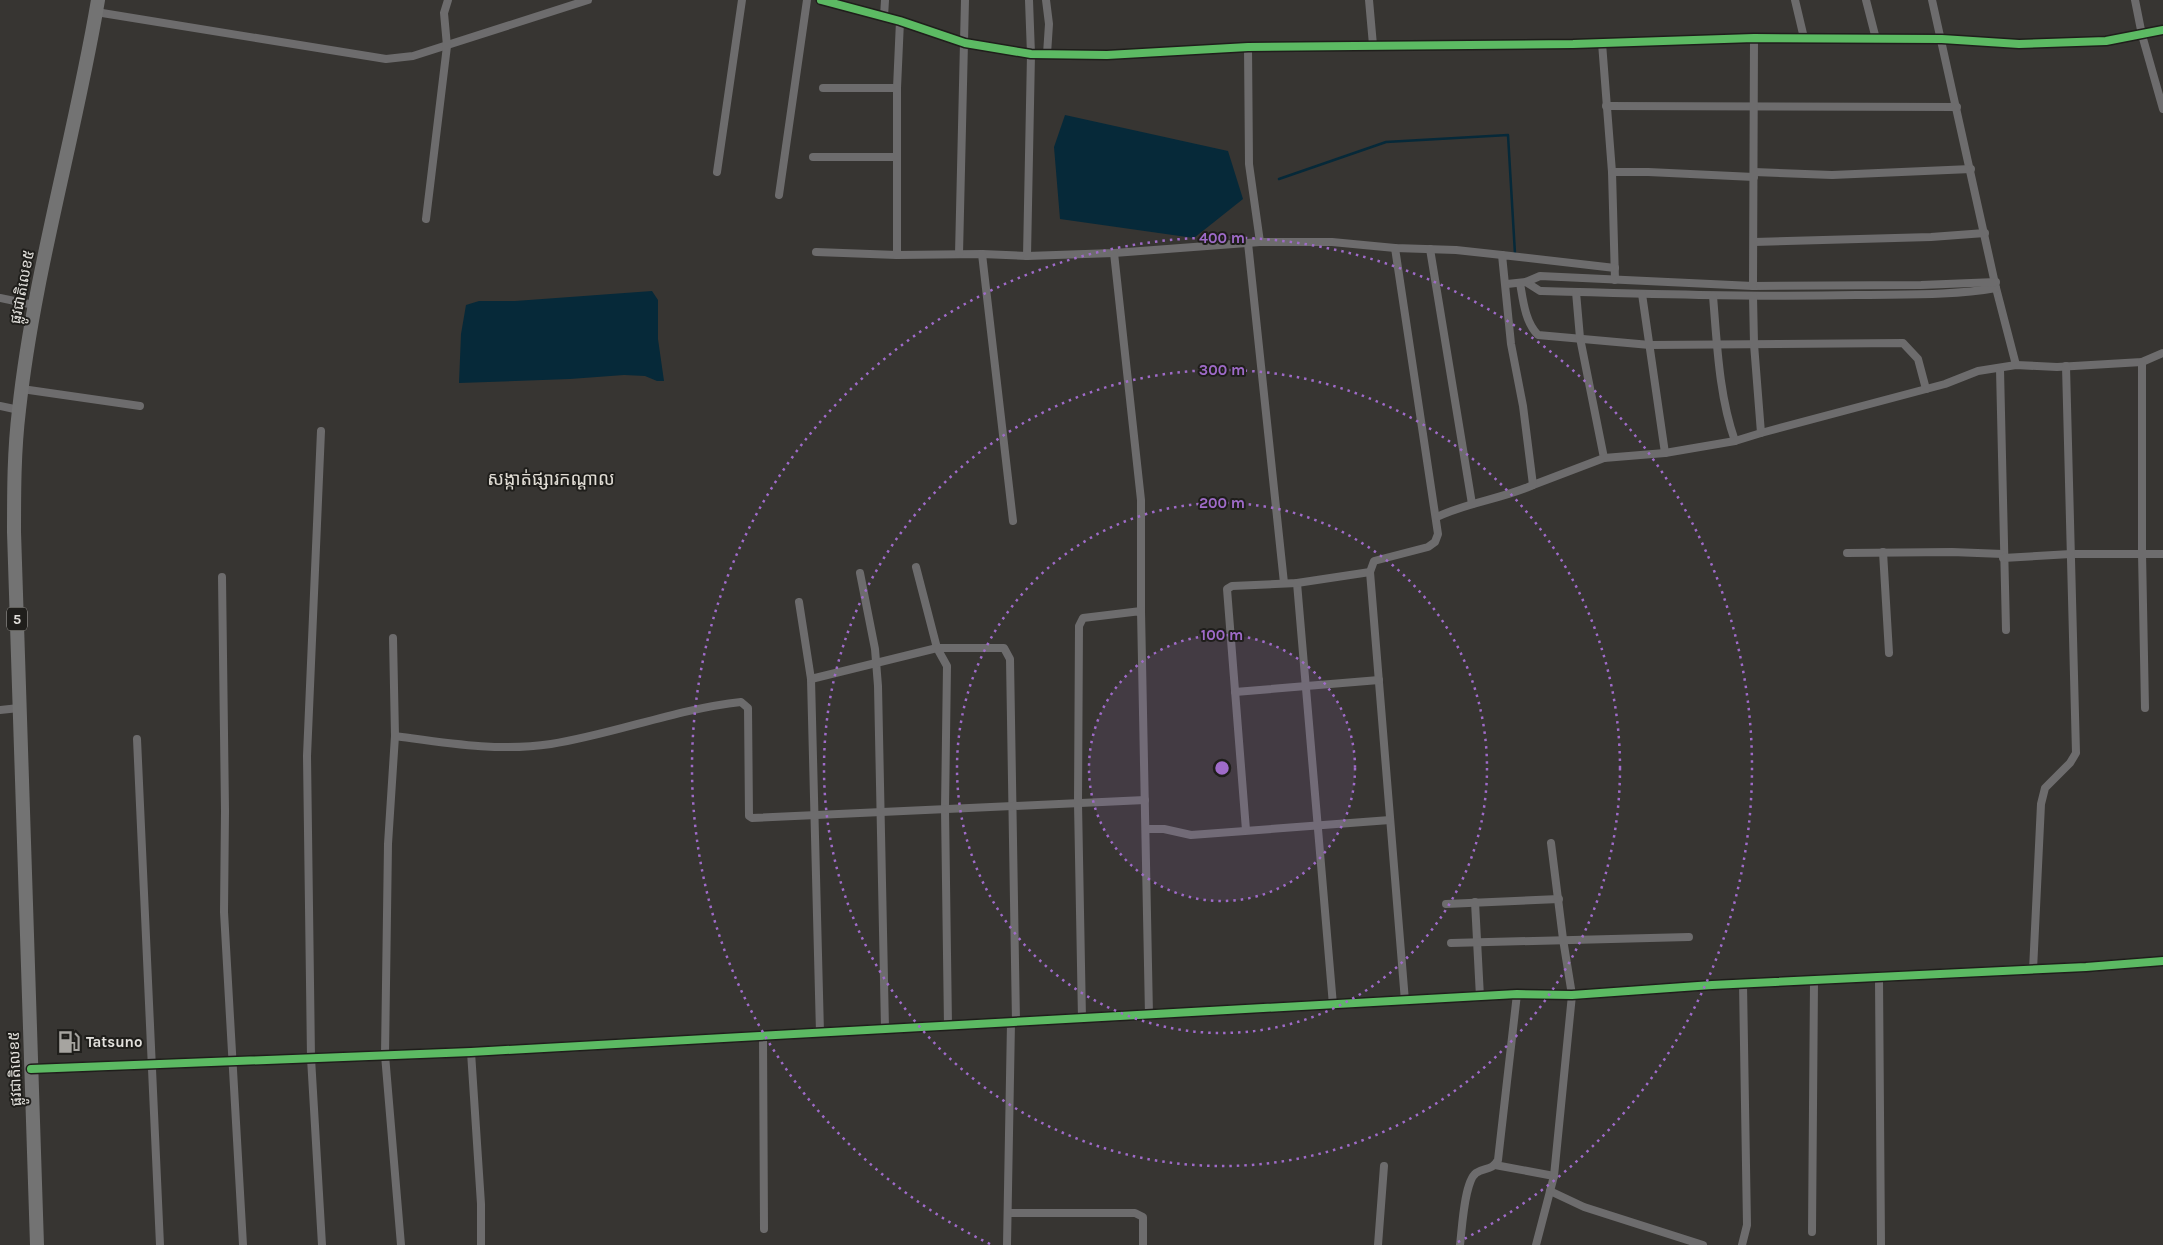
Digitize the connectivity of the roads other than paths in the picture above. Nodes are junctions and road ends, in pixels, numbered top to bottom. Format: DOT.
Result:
graph roads {
  1 [pos="448,0"];
  2 [pos="588,0"];
  3 [pos="742,0"];
  4 [pos="807,0"];
  5 [pos="821,0"];
  6 [pos="885,0"];
  7 [pos="965,0"];
  8 [pos="1029,0"];
  9 [pos="1046,0"];
  10 [pos="1370,0"];
  11 [pos="1795,0"];
  12 [pos="1866,0"];
  13 [pos="1932,0"];
  14 [pos="2135,0"];
  15 [pos="97,6"];
  16 [pos="884,17"];
  17 [pos="900,21"];
  18 [pos="2163,30"];
  19 [pos="2142,35"];
  20 [pos="1754,38"];
  21 [pos="1804,38"];
  22 [pos="1876,39"];
  23 [pos="1942,39"];
  24 [pos="965,43"];
  25 [pos="1602,43"];
  26 [pos="1374,45"];
  27 [pos="447,46"];
  28 [pos="1248,47"];
  29 [pos="1031,54"];
  30 [pos="1047,54"];
  31 [pos="824,88"];
  32 [pos="897,88"];
  33 [pos="1606,106"];
  34 [pos="1754,106"];
  35 [pos="1957,107"];
  36 [pos="2163,109"];
  37 [pos="813,157"];
  38 [pos="896,157"];
  39 [pos="1970,170"];
  40 [pos="717,172"];
  41 [pos="1612,172"];
  42 [pos="1754,174"];
  43 [pos="779,195"];
  44 [pos="426,219"];
  45 [pos="1984,233"];
  46 [pos="1260,242"];
  47 [pos="1754,242"];
  48 [pos="1248,243"];
  49 [pos="1396,248"];
  50 [pos="1430,249"];
  51 [pos="816,252"];
  52 [pos="1114,253"];
  53 [pos="959,254"];
  54 [pos="982,254"];
  55 [pos="897,255"];
  56 [pos="1502,255"];
  57 [pos="1027,256"];
  58 [pos="1615,268"];
  59 [pos="1615,280"];
  60 [pos="1523,283"];
  61 [pos="1507,284"];
  62 [pos="1996,285"];
  63 [pos="1753,286"];
  64 [pos="1576,292"];
  65 [pos="1642,294"];
  66 [pos="1713,296"];
  67 [pos="1753,296"];
  68 [pos="0,298"];
  69 [pos="34,305"];
  70 [pos="1580,338"];
  71 [pos="1717,344"];
  72 [pos="1754,344"];
  73 [pos="1650,345"];
  74 [pos="2163,353"];
  75 [pos="2142,362"];
  76 [pos="2016,365"];
  77 [pos="2066,366"];
  78 [pos="2000,369"];
  79 [pos="1926,389"];
  80 [pos="22,390"];
  81 [pos="0,406"];
  82 [pos="140,406"];
  83 [pos="19,410"];
  84 [pos="321,431"];
  85 [pos="1761,433"];
  86 [pos="1735,441"];
  87 [pos="1665,453"];
  88 [pos="1604,458"];
  89 [pos="1533,485"];
  90 [pos="1472,504"];
  91 [pos="1437,517"];
  92 [pos="1013,521"];
  93 [pos="1883,552"];
  94 [pos="1847,553"];
  95 [pos="2142,553"];
  96 [pos="2072,554"];
  97 [pos="2163,554"];
  98 [pos="2003,556"];
  99 [pos="916,567"];
  100 [pos="1370,572"];
  101 [pos="860,573"];
  102 [pos="222,577"];
  103 [pos="1284,583"];
  104 [pos="1297,583"];
  105 [pos="799,602"];
  106 [pos="1141,611"];
  107 [pos="2006,630"];
  108 [pos="392,638"];
  109 [pos="937,648"];
  110 [pos="1889,653"];
  111 [pos="876,663"];
  112 [pos="811,679"];
  113 [pos="1379,680"];
  114 [pos="1306,686"];
  115 [pos="1235,692"];
  116 [pos="20,708"];
  117 [pos="2145,708"];
  118 [pos="0,710"];
  119 [pos="395,736"];
  120 [pos="137,739"];
  121 [pos="1145,800"];
  122 [pos="1078,803"];
  123 [pos="1012,806"];
  124 [pos="945,809"];
  125 [pos="880,812"];
  126 [pos="814,815"];
  127 [pos="1390,820"];
  128 [pos="1318,825"];
  129 [pos="1146,829"];
  130 [pos="1246,830"];
  131 [pos="1552,843"];
  132 [pos="1558,899"];
  133 [pos="1475,902"];
  134 [pos="1446,904"];
  135 [pos="1689,937"];
  136 [pos="1563,939"];
  137 [pos="1476,942"];
  138 [pos="1451,943"];
  139 [pos="2163,961"];
  140 [pos="2033,970"];
  141 [pos="1879,979"];
  142 [pos="1814,981"];
  143 [pos="1743,984"];
  144 [pos="1517,994"];
  145 [pos="1572,995"];
  146 [pos="1480,997"];
  147 [pos="1405,1001"];
  148 [pos="1333,1005"];
  149 [pos="1149,1015"];
  150 [pos="1082,1019"];
  151 [pos="1013,1022"];
  152 [pos="948,1026"];
  153 [pos="884,1029"];
  154 [pos="820,1033"];
  155 [pos="763,1036"];
  156 [pos="471,1052"];
  157 [pos="385,1055"];
  158 [pos="311,1058"];
  159 [pos="233,1060"];
  160 [pos="151,1064"];
  161 [pos="31,1069"];
  162 [pos="1495,1165"];
  163 [pos="1384,1166"];
  164 [pos="1554,1176"];
  165 [pos="1550,1191"];
  166 [pos="1008,1213"];
  167 [pos="764,1229"];
  168 [pos="1812,1232"];
  169 [pos="36,1245"];
  170 [pos="160,1245"];
  171 [pos="243,1245"];
  172 [pos="322,1245"];
  173 [pos="401,1245"];
  174 [pos="481,1245"];
  175 [pos="1007,1245"];
  176 [pos="1143,1245"];
  177 [pos="1378,1245"];
  178 [pos="1460,1245"];
  179 [pos="1536,1245"];
  180 [pos="1703,1245"];
  181 [pos="1742,1245"];
  182 [pos="1881,1245"];
  1 -- 27 [label="street"];
  2 -- 27 [label="street"];
  3 -- 40 [label="street"];
  4 -- 43 [label="street"];
  5 -- 16 [label="street"];
  6 -- 16 [label="street"];
  7 -- 24 [label="street"];
  8 -- 29 [label="street"];
  9 -- 30 [label="street"];
  10 -- 26 [label="street"];
  11 -- 21 [label="street"];
  12 -- 22 [label="street"];
  13 -- 23 [label="street"];
  14 -- 19 [label="street"];
  15 -- 27 [label="street"];
  15 -- 69 [label="highway, ផ្លូវជាតិលេខ៥ / 5"];
  16 -- 17 [label="street"];
  17 -- 24 [label="street"];
  17 -- 32 [label="street"];
  18 -- 19 [label="street"];
  19 -- 23 [label="street"];
  19 -- 36 [label="street"];
  20 -- 21 [label="street"];
  20 -- 25 [label="street"];
  20 -- 34 [label="street"];
  21 -- 22 [label="street"];
  22 -- 23 [label="street"];
  23 -- 35 [label="street"];
  24 -- 29 [label="street"];
  24 -- 53 [label="street"];
  25 -- 26 [label="street"];
  25 -- 33 [label="street"];
  26 -- 28 [label="street"];
  27 -- 44 [label="street"];
  28 -- 30 [label="street"];
  28 -- 46 [label="street"];
  29 -- 30 [label="street"];
  29 -- 57 [label="street"];
  31 -- 32 [label="street"];
  32 -- 38 [label="street"];
  33 -- 34 [label="street"];
  33 -- 41 [label="street"];
  34 -- 35 [label="street"];
  34 -- 42 [label="street"];
  35 -- 39 [label="street"];
  37 -- 38 [label="street"];
  38 -- 55 [label="street"];
  39 -- 42 [label="street"];
  39 -- 45 [label="street"];
  41 -- 42 [label="street"];
  41 -- 58 [label="street"];
  42 -- 47 [label="street"];
  45 -- 47 [label="street"];
  45 -- 62 [label="street"];
  46 -- 48 [label="street"];
  46 -- 49 [label="street"];
  47 -- 63 [label="street"];
  48 -- 52 [label="street"];
  48 -- 103 [label="street"];
  49 -- 50 [label="street"];
  49 -- 91 [label="street"];
  50 -- 56 [label="street"];
  50 -- 90 [label="street"];
  51 -- 55 [label="street"];
  52 -- 57 [label="street"];
  52 -- 106 [label="street"];
  53 -- 54 [label="street"];
  53 -- 55 [label="street"];
  54 -- 57 [label="street"];
  54 -- 92 [label="street"];
  56 -- 58 [label="street"];
  56 -- 61 [label="street"];
  58 -- 59 [label="street"];
  59 -- 60 [label="street"];
  59 -- 63 [label="street"];
  60 -- 61 [label="street"];
  60 -- 64 [label="street"];
  60 -- 70 [label="street"];
  61 -- 89 [label="street"];
  62 -- 63 [label="street"];
  62 -- 67 [label="street"];
  62 -- 76 [label="street"];
  64 -- 65 [label="street"];
  64 -- 70 [label="street"];
  65 -- 66 [label="street"];
  65 -- 73 [label="street"];
  66 -- 67 [label="street"];
  66 -- 71 [label="street"];
  67 -- 72 [label="street"];
  68 -- 69 [label="street"];
  69 -- 80 [label="highway, ផ្លូវជាតិលេខ៥ / 5"];
  70 -- 73 [label="street"];
  70 -- 88 [label="street"];
  71 -- 72 [label="street"];
  71 -- 73 [label="street"];
  71 -- 86 [label="street"];
  72 -- 79 [label="street"];
  72 -- 85 [label="street"];
  73 -- 87 [label="street"];
  74 -- 75 [label="street"];
  75 -- 77 [label="street"];
  75 -- 95 [label="street"];
  76 -- 77 [label="street"];
  76 -- 78 [label="street"];
  77 -- 96 [label="street"];
  78 -- 79 [label="street"];
  78 -- 98 [label="street"];
  79 -- 85 [label="street"];
  80 -- 82 [label="street"];
  80 -- 83 [label="highway, ផ្លូវជាតិលេខ៥ / 5"];
  81 -- 83 [label="street"];
  83 -- 116 [label="highway, ផ្លូវជាតិលេខ៥ / 5"];
  84 -- 158 [label="street"];
  85 -- 86 [label="street"];
  86 -- 87 [label="street"];
  87 -- 88 [label="street"];
  88 -- 89 [label="street"];
  89 -- 90 [label="street"];
  90 -- 91 [label="street"];
  91 -- 100 [label="street"];
  93 -- 94 [label="street"];
  93 -- 98 [label="street"];
  93 -- 110 [label="street"];
  95 -- 96 [label="street"];
  95 -- 97 [label="street"];
  95 -- 117 [label="street"];
  96 -- 98 [label="street"];
  96 -- 140 [label="street"];
  98 -- 107 [label="street"];
  99 -- 109 [label="street"];
  100 -- 104 [label="street"];
  100 -- 113 [label="street"];
  101 -- 111 [label="street"];
  102 -- 159 [label="street"];
  103 -- 104 [label="street"];
  103 -- 115 [label="street"];
  104 -- 114 [label="street"];
  105 -- 112 [label="street"];
  106 -- 121 [label="street"];
  106 -- 122 [label="street"];
  108 -- 119 [label="street"];
  109 -- 111 [label="street"];
  109 -- 123 [label="street"];
  109 -- 124 [label="street"];
  111 -- 112 [label="street"];
  111 -- 125 [label="street"];
  112 -- 126 [label="street"];
  113 -- 114 [label="street"];
  113 -- 127 [label="street"];
  114 -- 115 [label="street"];
  114 -- 128 [label="street"];
  115 -- 130 [label="street"];
  116 -- 118 [label="street"];
  116 -- 161 [label="highway, ផ្លូវជាតិលេខ៥ / 5"];
  119 -- 126 [label="street"];
  119 -- 157 [label="street"];
  120 -- 160 [label="street"];
  121 -- 122 [label="street"];
  121 -- 129 [label="street"];
  122 -- 123 [label="street"];
  122 -- 150 [label="street"];
  123 -- 124 [label="street"];
  123 -- 151 [label="street"];
  124 -- 125 [label="street"];
  124 -- 152 [label="street"];
  125 -- 126 [label="street"];
  125 -- 153 [label="street"];
  126 -- 154 [label="street"];
  127 -- 128 [label="street"];
  127 -- 147 [label="street"];
  128 -- 130 [label="street"];
  128 -- 148 [label="street"];
  129 -- 130 [label="street"];
  129 -- 149 [label="street"];
  131 -- 132 [label="street"];
  132 -- 133 [label="street"];
  132 -- 136 [label="street"];
  133 -- 134 [label="street"];
  133 -- 137 [label="street"];
  135 -- 136 [label="street"];
  136 -- 137 [label="street"];
  136 -- 145 [label="street"];
  137 -- 138 [label="street"];
  137 -- 146 [label="street"];
  139 -- 140 [label="street"];
  140 -- 141 [label="street"];
  141 -- 142 [label="street"];
  141 -- 182 [label="street"];
  142 -- 143 [label="street"];
  142 -- 168 [label="street"];
  143 -- 145 [label="street"];
  143 -- 181 [label="street"];
  144 -- 145 [label="street"];
  144 -- 146 [label="street"];
  144 -- 162 [label="street"];
  145 -- 164 [label="street"];
  146 -- 147 [label="street"];
  147 -- 148 [label="street"];
  148 -- 149 [label="street"];
  149 -- 150 [label="street"];
  150 -- 151 [label="street"];
  151 -- 152 [label="street"];
  151 -- 166 [label="street"];
  152 -- 153 [label="street"];
  153 -- 154 [label="street"];
  154 -- 155 [label="street"];
  155 -- 156 [label="street"];
  155 -- 167 [label="street"];
  156 -- 157 [label="street"];
  156 -- 174 [label="street"];
  157 -- 158 [label="street"];
  157 -- 173 [label="street"];
  158 -- 159 [label="street"];
  158 -- 172 [label="street"];
  159 -- 160 [label="street"];
  159 -- 171 [label="street"];
  160 -- 161 [label="street"];
  160 -- 170 [label="street"];
  161 -- 169 [label="highway, ផ្លូវជាតិលេខ៥ / 5"];
  162 -- 164 [label="street"];
  162 -- 178 [label="street"];
  163 -- 177 [label="street"];
  164 -- 165 [label="street"];
  165 -- 179 [label="street"];
  165 -- 180 [label="street"];
  166 -- 175 [label="street"];
  166 -- 176 [label="street"];
}
